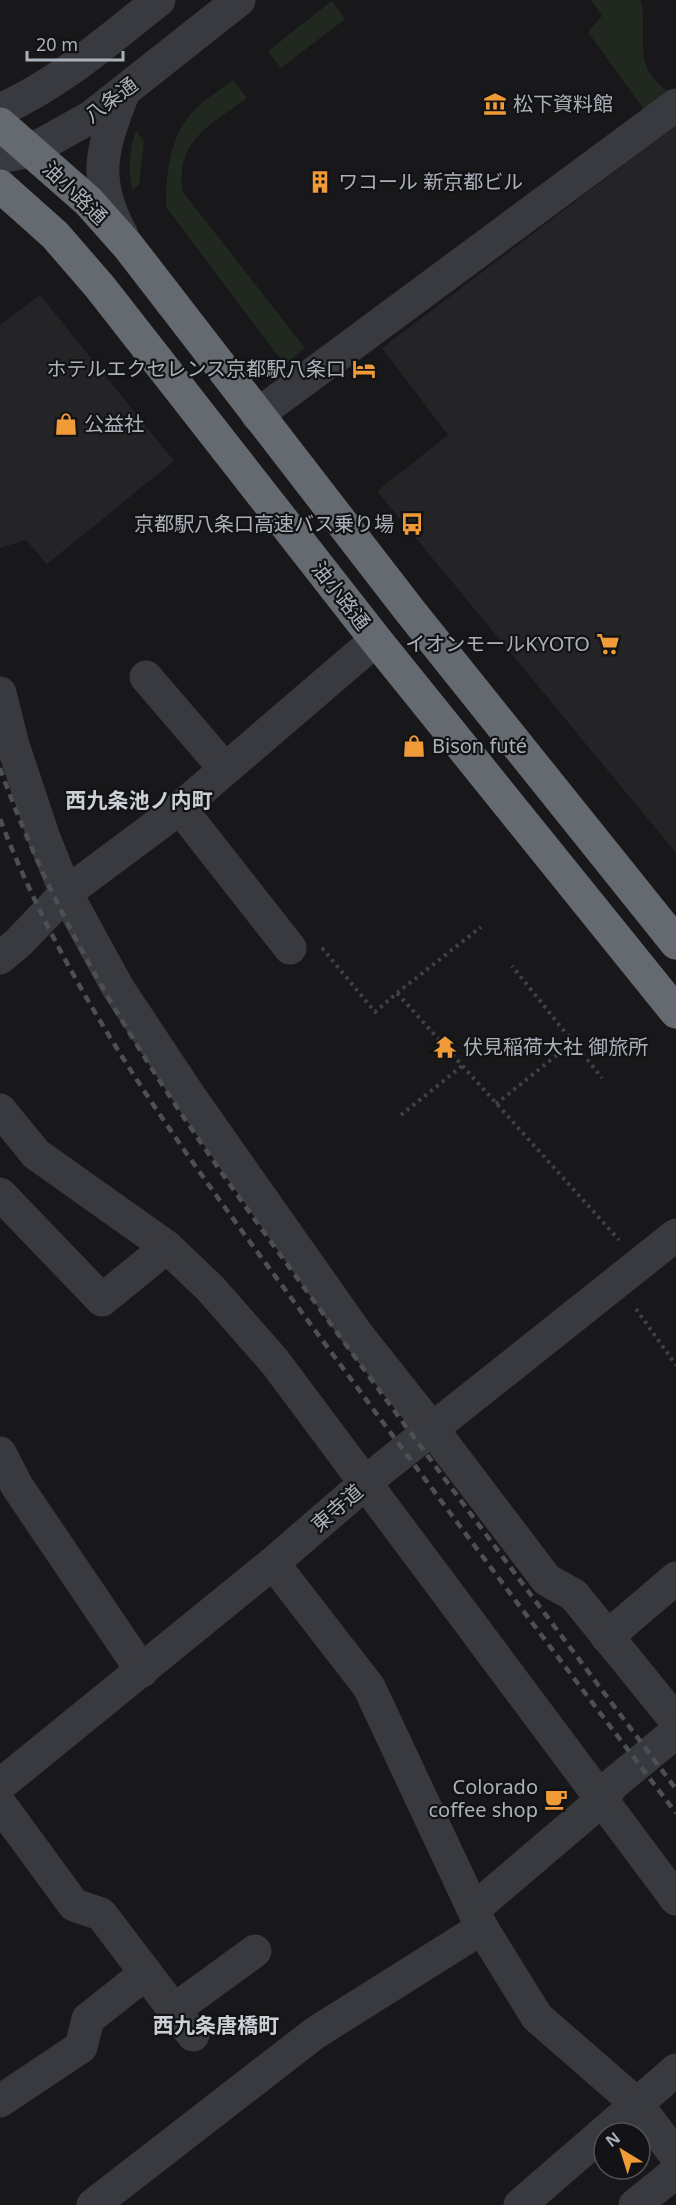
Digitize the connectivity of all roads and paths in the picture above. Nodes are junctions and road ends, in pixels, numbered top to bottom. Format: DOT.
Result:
graph roads {
  1 [pos="159,0"];
  2 [pos="238,0"];
  3 [pos="124,91"];
  4 [pos="676,105"];
  5 [pos="0,110"];
  6 [pos="0,124"];
  7 [pos="15,154"];
  8 [pos="0,186"];
  9 [pos="128,246"];
  10 [pos="257,415"];
  11 [pos="376,640"];
  12 [pos="146,677"];
  13 [pos="0,693"];
  14 [pos="225,769"];
  15 [pos="180,808"];
  16 [pos="66,893"];
  17 [pos="481,927"];
  18 [pos="676,942"];
  19 [pos="290,948"];
  20 [pos="0,958"];
  21 [pos="512,966"];
  22 [pos="396,993"];
  23 [pos="676,1011"];
  24 [pos="573,1042"];
  25 [pos="462,1066"];
  26 [pos="602,1078"];
  27 [pos="496,1104"];
  28 [pos="0,1110"];
  29 [pos="402,1115"];
  30 [pos="0,1194"];
  31 [pos="676,1235"];
  32 [pos="167,1246"];
  33 [pos="628,1273"];
  34 [pos="676,1365"];
  35 [pos="433,1430"];
  36 [pos="0,1453"];
  37 [pos="365,1484"];
  38 [pos="273,1563"];
  39 [pos="676,1578"];
  40 [pos="607,1636"];
  41 [pos="142,1671"];
  42 [pos="676,1721"];
  43 [pos="676,1732"];
  44 [pos="0,1785"];
  45 [pos="602,1800"];
  46 [pos="0,1804"];
  47 [pos="676,1899"];
  48 [pos="478,1918"];
  49 [pos="255,1951"];
  50 [pos="146,1973"];
  51 [pos="676,2070"];
  52 [pos="0,2101"];
  53 [pos="637,2104"];
  54 [pos="676,2156"];
  55 [pos="676,2172"];
  56 [pos="93,2205"];
  57 [pos="520,2205"];
  58 [pos="635,2205"];
  1 -- 5 [label="street"];
  2 -- 3 [label="street, 八条通"];
  3 -- 7 [label="street, 八条通"];
  3 -- 9 [label="street"];
  4 -- 10 [label="street"];
  6 -- 7 [label="highway, 油小路通"];
  7 -- 9 [label="highway, 油小路通"];
  8 -- 11 [label="highway, 油小路通"];
  9 -- 10 [label="highway, 油小路通"];
  10 -- 18 [label="highway, 油小路通"];
  11 -- 14 [label="street"];
  11 -- 23 [label="highway, 油小路通"];
  12 -- 14 [label="street"];
  13 -- 16 [label="street"];
  14 -- 15 [label="street"];
  15 -- 16 [label="street"];
  15 -- 19 [label="street"];
  16 -- 20 [label="street"];
  16 -- 35 [label="street"];
  17 -- 22 [label="path"];
  19 -- 22 [label="path"];
  21 -- 24 [label="path"];
  22 -- 25 [label="path"];
  24 -- 26 [label="path"];
  24 -- 27 [label="path"];
  25 -- 27 [label="path"];
  25 -- 29 [label="path"];
  27 -- 33 [label="path"];
  28 -- 32 [label="street"];
  30 -- 32 [label="street"];
  31 -- 33 [label="street, 東寺道"];
  32 -- 37 [label="street"];
  33 -- 34 [label="path"];
  33 -- 35 [label="street, 東寺道"];
  35 -- 37 [label="street, 東寺道"];
  35 -- 40 [label="street"];
  36 -- 41 [label="street"];
  37 -- 38 [label="street, 東寺道"];
  37 -- 45 [label="street"];
  38 -- 41 [label="street, 東寺道"];
  38 -- 48 [label="street"];
  39 -- 40 [label="street"];
  40 -- 42 [label="street"];
  41 -- 44 [label="street, 東寺道"];
  43 -- 45 [label="street"];
  45 -- 47 [label="street"];
  45 -- 48 [label="street"];
  46 -- 50 [label="street"];
  48 -- 53 [label="street"];
  48 -- 56 [label="street"];
  49 -- 50 [label="street"];
  50 -- 52 [label="street"];
  51 -- 53 [label="street"];
  53 -- 54 [label="street"];
  53 -- 57 [label="street"];
  55 -- 58 [label="street"];
}
